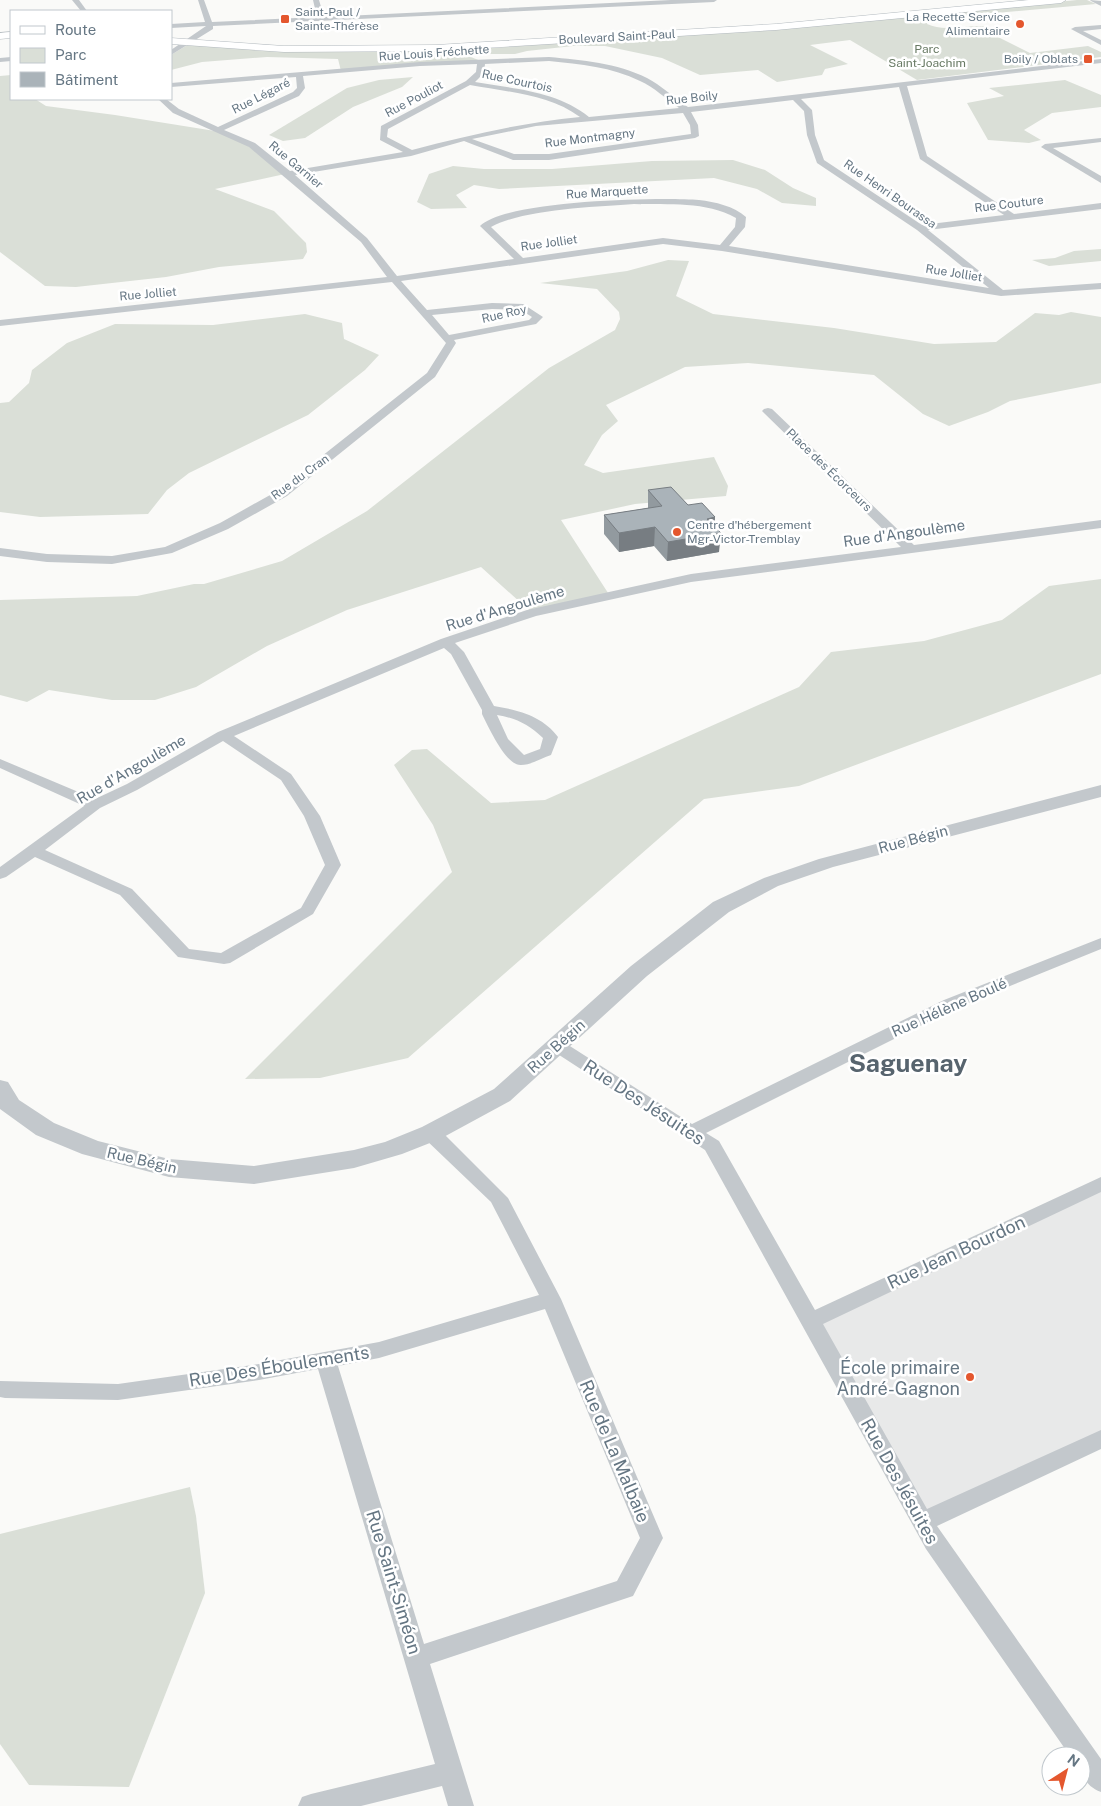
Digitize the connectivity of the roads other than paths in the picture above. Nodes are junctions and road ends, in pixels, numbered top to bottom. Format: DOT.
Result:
graph roads {
  1 [pos="201,0"];
  2 [pos="316,0"];
  3 [pos="326,0"];
  4 [pos="553,0"];
  5 [pos="714,0"];
  6 [pos="1011,0"];
  7 [pos="1061,0"];
  8 [pos="566,7"];
  9 [pos="322,18"];
  10 [pos="208,24"];
  11 [pos="172,26"];
  12 [pos="1101,26"];
  13 [pos="172,35"];
  14 [pos="172,41"];
  15 [pos="190,41"];
  16 [pos="1101,43"];
  17 [pos="172,52"];
  18 [pos="481,61"];
  19 [pos="1101,61"];
  20 [pos="299,74"];
  21 [pos="469,83"];
  22 [pos="902,84"];
  23 [pos="172,85"];
  24 [pos="795,97"];
  25 [pos="163,100"];
  26 [pos="686,110"];
  27 [pos="586,118"];
  28 [pos="219,129"];
  29 [pos="463,138"];
  30 [pos="1101,140"];
  31 [pos="411,152"];
  32 [pos="288,174"];
  33 [pos="1101,180"];
  34 [pos="1101,206"];
  35 [pos="1011,216"];
  36 [pos="920,228"];
  37 [pos="722,248"];
  38 [pos="520,260"];
  39 [pos="394,279"];
  40 [pos="1101,286"];
  41 [pos="1001,293"];
  42 [pos="425,312"];
  43 [pos="0,323"];
  44 [pos="448,338"];
  45 [pos="768,411"];
  46 [pos="1101,524"];
  47 [pos="912,550"];
  48 [pos="0,552"];
  49 [pos="446,642"];
  50 [pos="488,710"];
  51 [pos="223,735"];
  52 [pos="0,763"];
  53 [pos="1101,791"];
  54 [pos="95,805"];
  55 [pos="34,851"];
  56 [pos="0,874"];
  57 [pos="1101,943"];
  58 [pos="556,1045"];
  59 [pos="3,1102"];
  60 [pos="692,1132"];
  61 [pos="431,1133"];
  62 [pos="1101,1184"];
  63 [pos="551,1300"];
  64 [pos="811,1321"];
  65 [pos="326,1359"];
  66 [pos="0,1388"];
  67 [pos="1101,1440"];
  68 [pos="922,1522"];
  69 [pos="417,1657"];
  70 [pos="450,1772"];
  71 [pos="1101,1780"];
  72 [pos="312,1806"];
  73 [pos="461,1806"];
  1 -- 10 [label="street"];
  2 -- 3 [label="street"];
  2 -- 9 [label="street"];
  4 -- 8 [label="street"];
  5 -- 8 [label="street"];
  6 -- 15 [label="main road, Boulevard Saint-Paul"];
  7 -- 15 [label="main road, Boulevard Saint-Paul"];
  8 -- 9 [label="street"];
  9 -- 10 [label="street"];
  10 -- 11 [label="street"];
  10 -- 15 [label="street"];
  12 -- 16 [label="street"];
  13 -- 15 [label="main road, Boulevard Saint-Paul"];
  14 -- 15 [label="main road, Boulevard Saint-Paul"];
  15 -- 17 [label="street"];
  18 -- 20 [label="street, Rue Louis Fréchette"];
  18 -- 21 [label="street"];
  18 -- 26 [label="street, Rue Louis Fréchette"];
  19 -- 22 [label="street, Rue Boily"];
  20 -- 23 [label="street, Rue Louis Fréchette"];
  20 -- 28 [label="street, Rue Légaré"];
  21 -- 27 [label="street, Rue Courtois"];
  21 -- 31 [label="street, Rue Pouliot"];
  22 -- 24 [label="street, Rue Boily"];
  22 -- 35 [label="street"];
  24 -- 26 [label="street, Rue Boily"];
  24 -- 36 [label="street, Rue Henri Bourassa"];
  25 -- 28 [label="street, Rue Garnier"];
  26 -- 27 [label="street, Rue Boily"];
  26 -- 29 [label="street, Rue Montmagny"];
  27 -- 29 [label="street, Rue Boily"];
  28 -- 32 [label="street, Rue Garnier"];
  29 -- 31 [label="street, Rue Boily"];
  30 -- 33 [label="street"];
  31 -- 32 [label="street, Rue Boily"];
  32 -- 39 [label="street, Rue Garnier"];
  34 -- 35 [label="street, Rue Couture"];
  35 -- 36 [label="street, Rue Couture"];
  36 -- 41 [label="street, Rue Henri Bourassa"];
  37 -- 38 [label="street, Rue Jolliet"];
  37 -- 38 [label="street, Rue Marquette"];
  37 -- 41 [label="street, Rue Jolliet"];
  38 -- 39 [label="street, Rue Jolliet"];
  39 -- 42 [label="street"];
  39 -- 43 [label="street, Rue Jolliet"];
  40 -- 41 [label="street, Rue Jolliet"];
  42 -- 44 [label="street"];
  42 -- 44 [label="street, Rue Roy"];
  44 -- 48 [label="street, Rue du Cran"];
  45 -- 47 [label="street, Place des Écorceurs"];
  46 -- 47 [label="street, Rue d'Angoulème"];
  47 -- 49 [label="street, Rue d'Angoulème"];
  49 -- 50 [label="street"];
  49 -- 51 [label="street, Rue d'Angoulème"];
  51 -- 54 [label="street, Rue d'Angoulème"];
  51 -- 55 [label="street"];
  52 -- 54 [label="street"];
  53 -- 58 [label="street, Rue Bégin"];
  54 -- 55 [label="street, Rue d'Angoulème"];
  55 -- 56 [label="street, Rue d'Angoulème"];
  57 -- 60 [label="street, Rue Hélène Boulé"];
  58 -- 60 [label="street, Rue Des Jésuites"];
  58 -- 61 [label="street, Rue Bégin"];
  59 -- 61 [label="street, Rue Bégin"];
  60 -- 64 [label="street, Rue Des Jésuites"];
  61 -- 63 [label="street, Rue de La Malbaie"];
  62 -- 64 [label="street, Rue Jean Bourdon"];
  63 -- 65 [label="street, Rue Des Éboulements"];
  63 -- 69 [label="street, Rue de La Malbaie"];
  64 -- 68 [label="street, Rue Des Jésuites"];
  65 -- 66 [label="street, Rue Des Éboulements"];
  65 -- 69 [label="street, Rue Saint-Siméon"];
  67 -- 68 [label="street"];
  68 -- 71 [label="street, Rue Des Jésuites"];
  69 -- 70 [label="street, Rue Saint-Siméon"];
  70 -- 72 [label="street"];
  70 -- 73 [label="street, Rue Saint-Siméon"];
}
